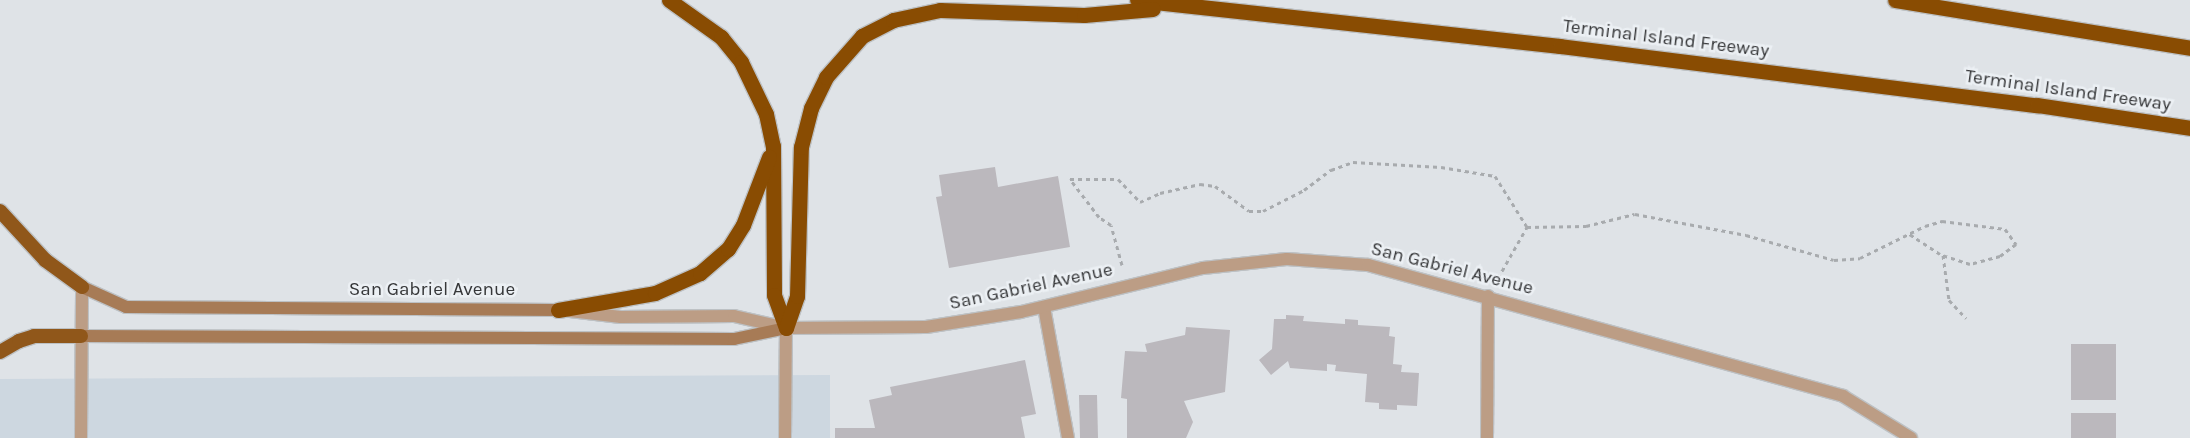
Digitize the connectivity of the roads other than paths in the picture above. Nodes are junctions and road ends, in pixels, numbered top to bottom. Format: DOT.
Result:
graph roads {
  1 [pos="669,0"];
  2 [pos="1137,0"];
  3 [pos="1895,0"];
  4 [pos="1190,5"];
  5 [pos="2190,48"];
  6 [pos="2190,128"];
  7 [pos="773,146"];
  8 [pos="0,211"];
  9 [pos="82,286"];
  10 [pos="1488,296"];
  11 [pos="1044,307"];
  12 [pos="558,310"];
  13 [pos="786,328"];
  14 [pos="81,336"];
  15 [pos="0,352"];
  16 [pos="81,438"];
  17 [pos="785,438"];
  18 [pos="1068,438"];
  19 [pos="1487,438"];
  20 [pos="1912,438"];
  1 -- 7 [label="highway"];
  2 -- 4 [label="highway, Terminal Island Freeway"];
  3 -- 5 [label="highway"];
  4 -- 6 [label="highway, Terminal Island Freeway"];
  4 -- 13 [label="highway"];
  7 -- 12 [label="highway"];
  7 -- 13 [label="highway"];
  8 -- 9 [label="highway"];
  9 -- 12 [label="main road, San Gabriel Avenue"];
  9 -- 14 [label="street"];
  10 -- 11 [label="street, San Gabriel Avenue"];
  10 -- 19 [label="street"];
  10 -- 20 [label="street, San Gabriel Avenue"];
  11 -- 13 [label="street, San Gabriel Avenue"];
  11 -- 18 [label="street"];
  12 -- 13 [label="street, San Gabriel Avenue"];
  13 -- 14 [label="main road, San Gabriel Avenue"];
  13 -- 17 [label="street"];
  14 -- 15 [label="highway"];
  14 -- 16 [label="street"];
}
